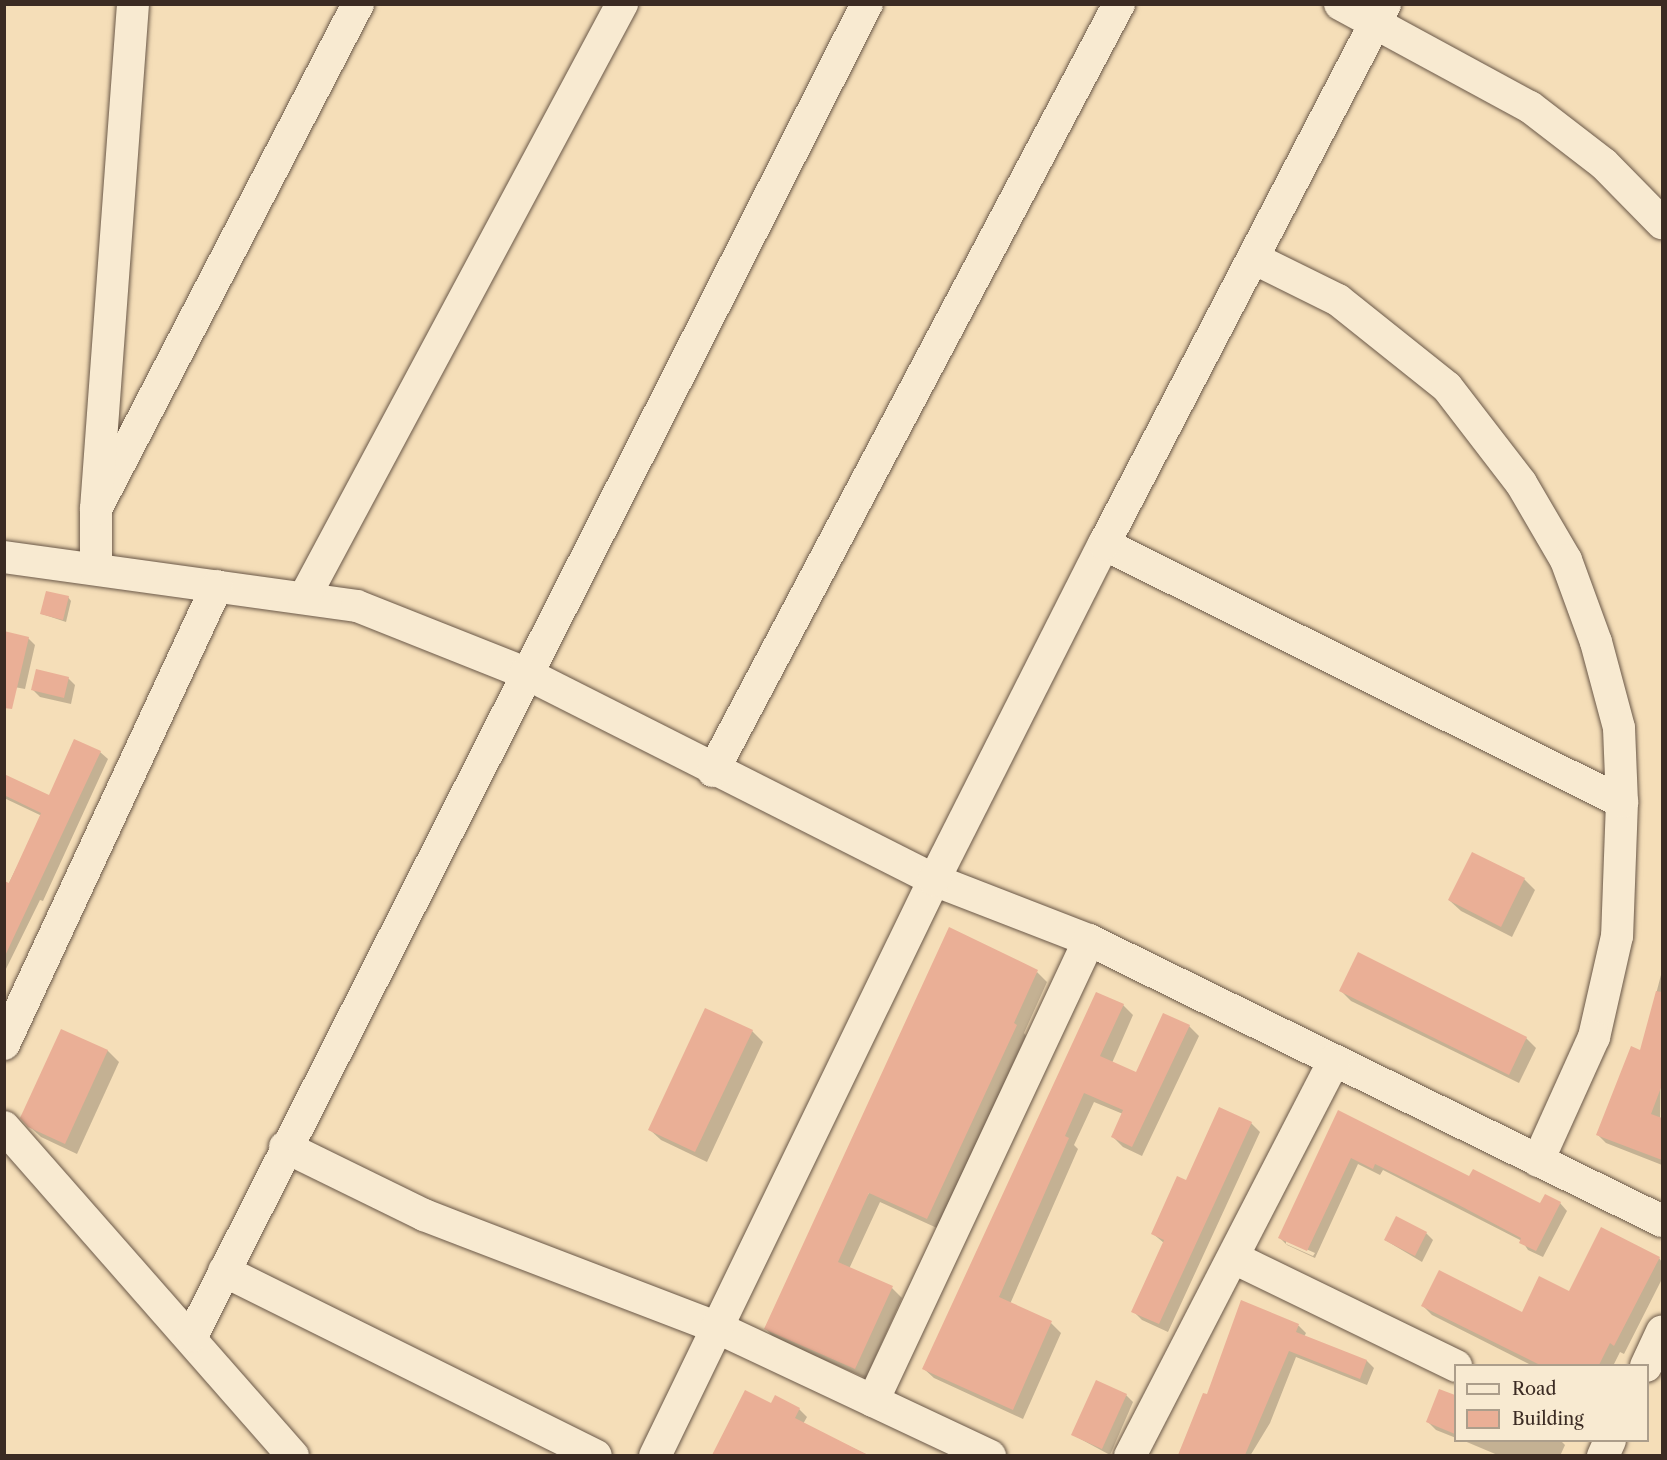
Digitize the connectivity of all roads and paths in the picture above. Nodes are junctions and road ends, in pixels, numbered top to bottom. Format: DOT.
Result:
graph roads {
  1 [pos="133,4"];
  2 [pos="358,4"];
  3 [pos="621,4"];
  4 [pos="867,4"];
  5 [pos="1119,4"];
  6 [pos="1340,4"];
  7 [pos="1380,14"];
  8 [pos="1662,223"];
  9 [pos="1253,258"];
  10 [pos="96,508"];
  11 [pos="1104,544"];
  12 [pos="4,557"];
  13 [pos="96,568"];
  14 [pos="217,586"];
  15 [pos="304,598"];
  16 [pos="525,673"];
  17 [pos="713,771"];
  18 [pos="1622,801"];
  19 [pos="934,880"];
  20 [pos="1089,940"];
  21 [pos="4,1044"];
  22 [pos="1334,1060"];
  23 [pos="4,1127"];
  24 [pos="285,1147"];
  25 [pos="1538,1161"];
  26 [pos="1662,1221"];
  27 [pos="1234,1257"];
  28 [pos="224,1271"];
  29 [pos="716,1327"];
  30 [pos="1662,1331"];
  31 [pos="192,1336"];
  32 [pos="1646,1364"];
  33 [pos="1454,1366"];
  34 [pos="873,1401"];
  35 [pos="981,1454"];
  36 [pos="293,1455"];
  37 [pos="596,1455"];
  38 [pos="655,1455"];
  39 [pos="1130,1455"];
  1 -- 10 [label="street"];
  2 -- 10 [label="street"];
  3 -- 15 [label="street"];
  4 -- 16 [label="street"];
  5 -- 17 [label="street"];
  6 -- 7 [label="street"];
  7 -- 8 [label="street"];
  7 -- 9 [label="street"];
  9 -- 11 [label="street"];
  9 -- 18 [label="street"];
  10 -- 13 [label="street"];
  11 -- 18 [label="street"];
  11 -- 19 [label="street"];
  12 -- 13 [label="street"];
  13 -- 14 [label="street"];
  14 -- 15 [label="street"];
  14 -- 21 [label="street"];
  15 -- 16 [label="street"];
  16 -- 17 [label="street"];
  16 -- 24 [label="street"];
  17 -- 19 [label="street"];
  18 -- 25 [label="street"];
  19 -- 20 [label="street"];
  19 -- 29 [label="street"];
  20 -- 22 [label="street"];
  20 -- 34 [label="street"];
  22 -- 25 [label="street"];
  22 -- 27 [label="street"];
  23 -- 31 [label="street"];
  24 -- 28 [label="street"];
  24 -- 29 [label="street"];
  25 -- 26 [label="street"];
  27 -- 33 [label="street"];
  27 -- 39 [label="street"];
  28 -- 31 [label="street"];
  28 -- 37 [label="street"];
  29 -- 34 [label="street"];
  29 -- 38 [label="street"];
  30 -- 32 [label="street"];
  31 -- 36 [label="street"];
  34 -- 35 [label="street"];
}
